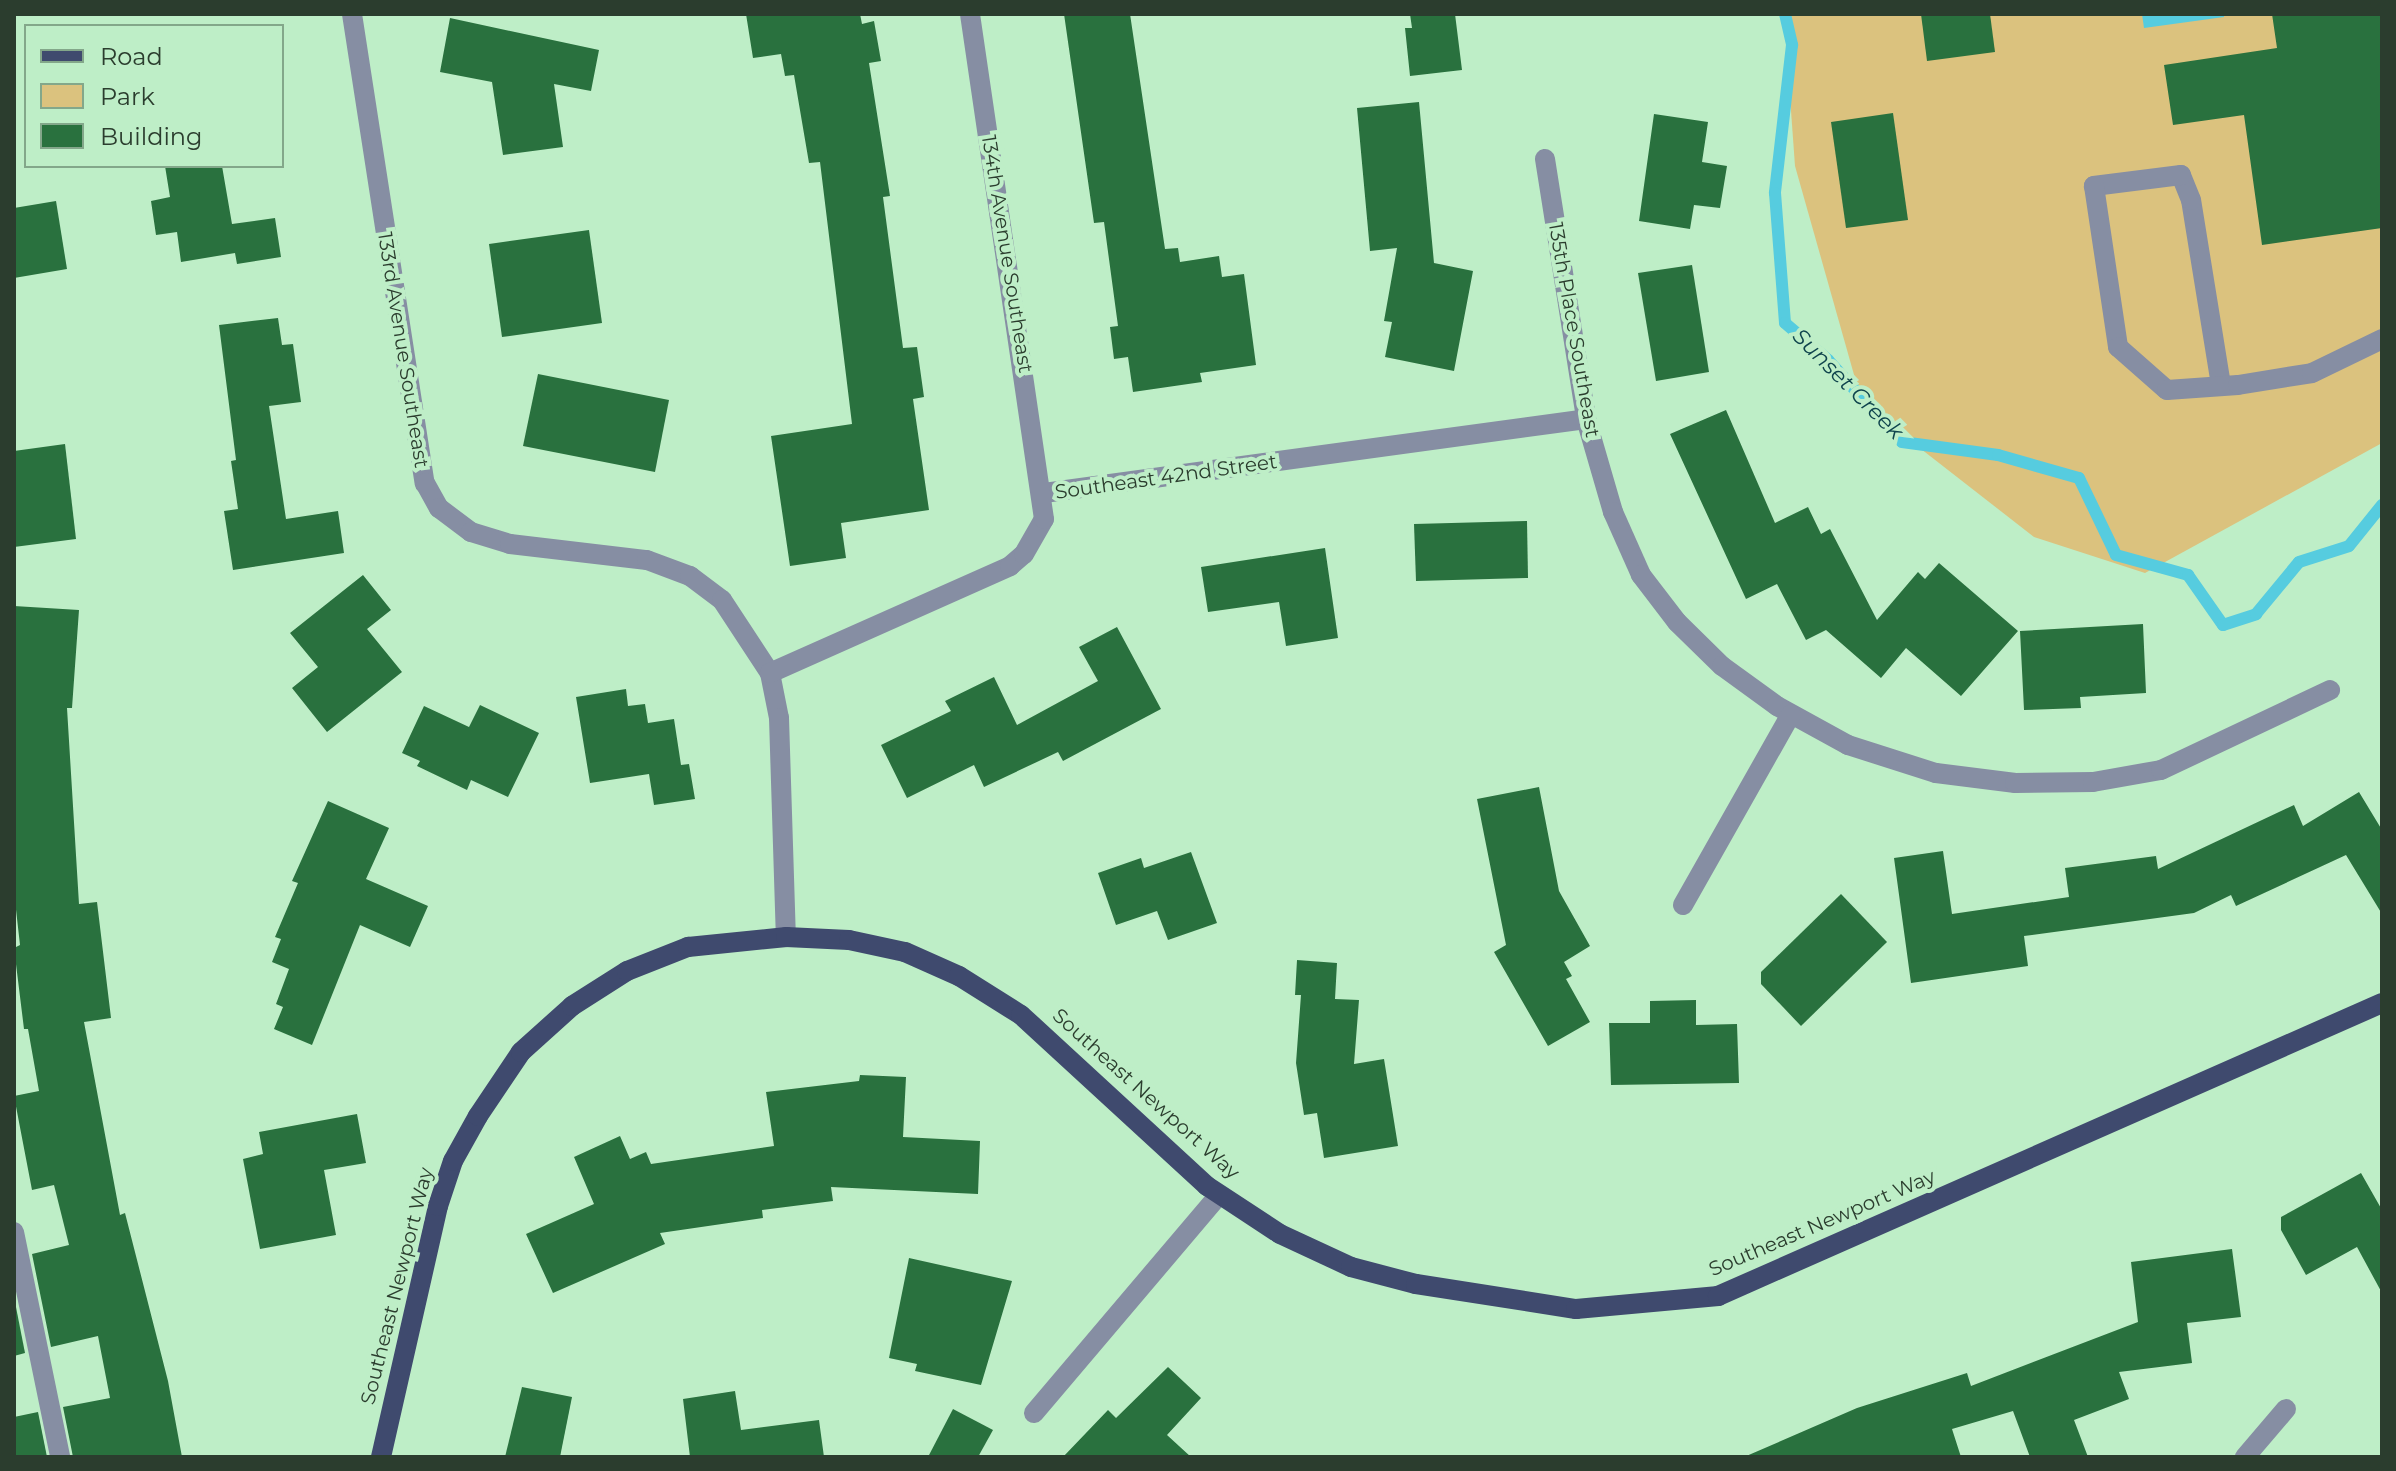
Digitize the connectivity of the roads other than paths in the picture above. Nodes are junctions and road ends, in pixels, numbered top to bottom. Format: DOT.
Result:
graph roads {
  1 [pos="352,14"];
  2 [pos="970,14"];
  3 [pos="1545,159"];
  4 [pos="2382,339"];
  5 [pos="2221,385"];
  6 [pos="1586,419"];
  7 [pos="1044,493"];
  8 [pos="770,673"];
  9 [pos="2330,690"];
  10 [pos="1791,714"];
  11 [pos="1683,905"];
  12 [pos="786,937"];
  13 [pos="2382,1003"];
  14 [pos="1219,1195"];
  15 [pos="14,1232"];
  16 [pos="2286,1409"];
  17 [pos="1034,1413"];
  18 [pos="60,1457"];
  19 [pos="381,1457"];
  20 [pos="2245,1457"];
  1 -- 8 [label="street, 133rd Avenue Southeast"];
  2 -- 7 [label="street, 134th Avenue Southeast"];
  3 -- 6 [label="street, 135th Place Southeast"];
  4 -- 5 [label="street"];
  5 -- 5 [label="street"];
  6 -- 7 [label="street, Southeast 42nd Street"];
  6 -- 10 [label="street, 135th Place Southeast"];
  7 -- 8 [label="street, Southeast 42nd Street"];
  8 -- 12 [label="street, 133rd Avenue Southeast"];
  9 -- 10 [label="street, 135th Place Southeast"];
  10 -- 11 [label="street"];
  12 -- 14 [label="main road, Southeast Newport Way"];
  12 -- 19 [label="main road, Southeast Newport Way"];
  13 -- 14 [label="main road, Southeast Newport Way"];
  14 -- 17 [label="street"];
  15 -- 18 [label="street"];
  16 -- 20 [label="street"];
}
